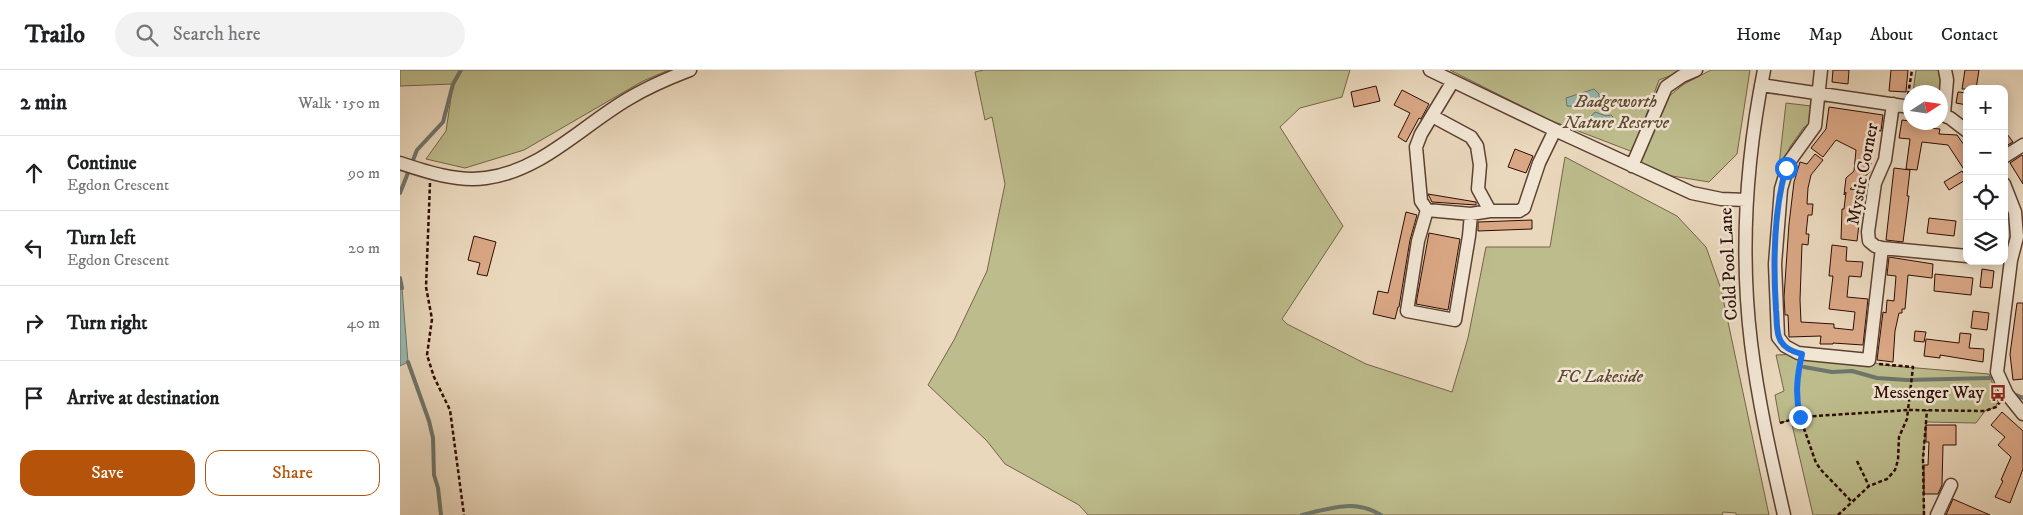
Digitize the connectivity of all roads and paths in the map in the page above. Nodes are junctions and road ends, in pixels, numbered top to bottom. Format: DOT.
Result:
graph roads {
  1 [pos="690,70"];
  2 [pos="1430,70"];
  3 [pos="1696,70"];
  4 [pos="1764,70"];
  5 [pos="1821,70"];
  6 [pos="1912,70"];
  7 [pos="1945,70"];
  8 [pos="1453,81"];
  9 [pos="1761,85"];
  10 [pos="1911,85"];
  11 [pos="1946,85"];
  12 [pos="1818,94"];
  13 [pos="1893,104"];
  14 [pos="1903,106"];
  15 [pos="1432,116"];
  16 [pos="1948,118"];
  17 [pos="1554,130"];
  18 [pos="1966,130"];
  19 [pos="2023,145"];
  20 [pos="2008,154"];
  21 [pos="400,163"];
  22 [pos="1632,166"];
  23 [pos="430,172"];
  24 [pos="2008,193"];
  25 [pos="1746,200"];
  26 [pos="1427,210"];
  27 [pos="1490,211"];
  28 [pos="1471,214"];
  29 [pos="2020,237"];
  30 [pos="1882,248"];
  31 [pos="1963,256"];
  32 [pos="2008,260"];
  33 [pos="2008,265"];
  34 [pos="1802,354"];
  35 [pos="1869,360"];
  36 [pos="2007,394"];
  37 [pos="1908,410"];
  38 [pos="1927,410"];
  39 [pos="2023,414"];
  40 [pos="1800,417"];
  41 [pos="1780,422"];
  42 [pos="1857,461"];
  43 [pos="1951,485"];
  44 [pos="1869,486"];
  45 [pos="1852,502"];
  46 [pos="464,515"];
  47 [pos="1784,515"];
  48 [pos="1838,515"];
  49 [pos="1924,515"];
  50 [pos="1936,515"];
  1 -- 23 [label="street"];
  2 -- 8 [label="street, Cold Pool Lane"];
  3 -- 22 [label="street"];
  4 -- 9 [label="street"];
  5 -- 12 [label="street"];
  6 -- 10 [label="path"];
  7 -- 11 [label="street"];
  8 -- 15 [label="street"];
  8 -- 17 [label="street, Cold Pool Lane"];
  9 -- 12 [label="street"];
  9 -- 25 [label="street"];
  12 -- 13 [label="street"];
  12 -- 34 [label="street"];
  13 -- 14 [label="street"];
  13 -- 30 [label="street, Mystic Corner"];
  15 -- 26 [label="street"];
  15 -- 27 [label="street"];
  16 -- 18 [label="street"];
  17 -- 22 [label="street, Cold Pool Lane"];
  17 -- 27 [label="street"];
  19 -- 20 [label="street"];
  21 -- 23 [label="street"];
  22 -- 25 [label="street, Cold Pool Lane"];
  23 -- 46 [label="path"];
  24 -- 29 [label="street"];
  25 -- 47 [label="street, Cold Pool Lane"];
  26 -- 28 [label="street"];
  26 -- 28 [label="street"];
  27 -- 28 [label="street"];
  29 -- 32 [label="street"];
  30 -- 31 [label="street"];
  30 -- 35 [label="street"];
  33 -- 36 [label="street"];
  34 -- 35 [label="street"];
  34 -- 40 [label="path"];
  35 -- 37 [label="path"];
  36 -- 38 [label="path"];
  36 -- 39 [label="street"];
  37 -- 38 [label="path"];
  37 -- 40 [label="path"];
  37 -- 44 [label="path"];
  38 -- 49 [label="path"];
  40 -- 41 [label="path"];
  40 -- 45 [label="path"];
  42 -- 44 [label="path"];
  43 -- 50 [label="street"];
  44 -- 45 [label="path"];
  45 -- 48 [label="path"];
}
